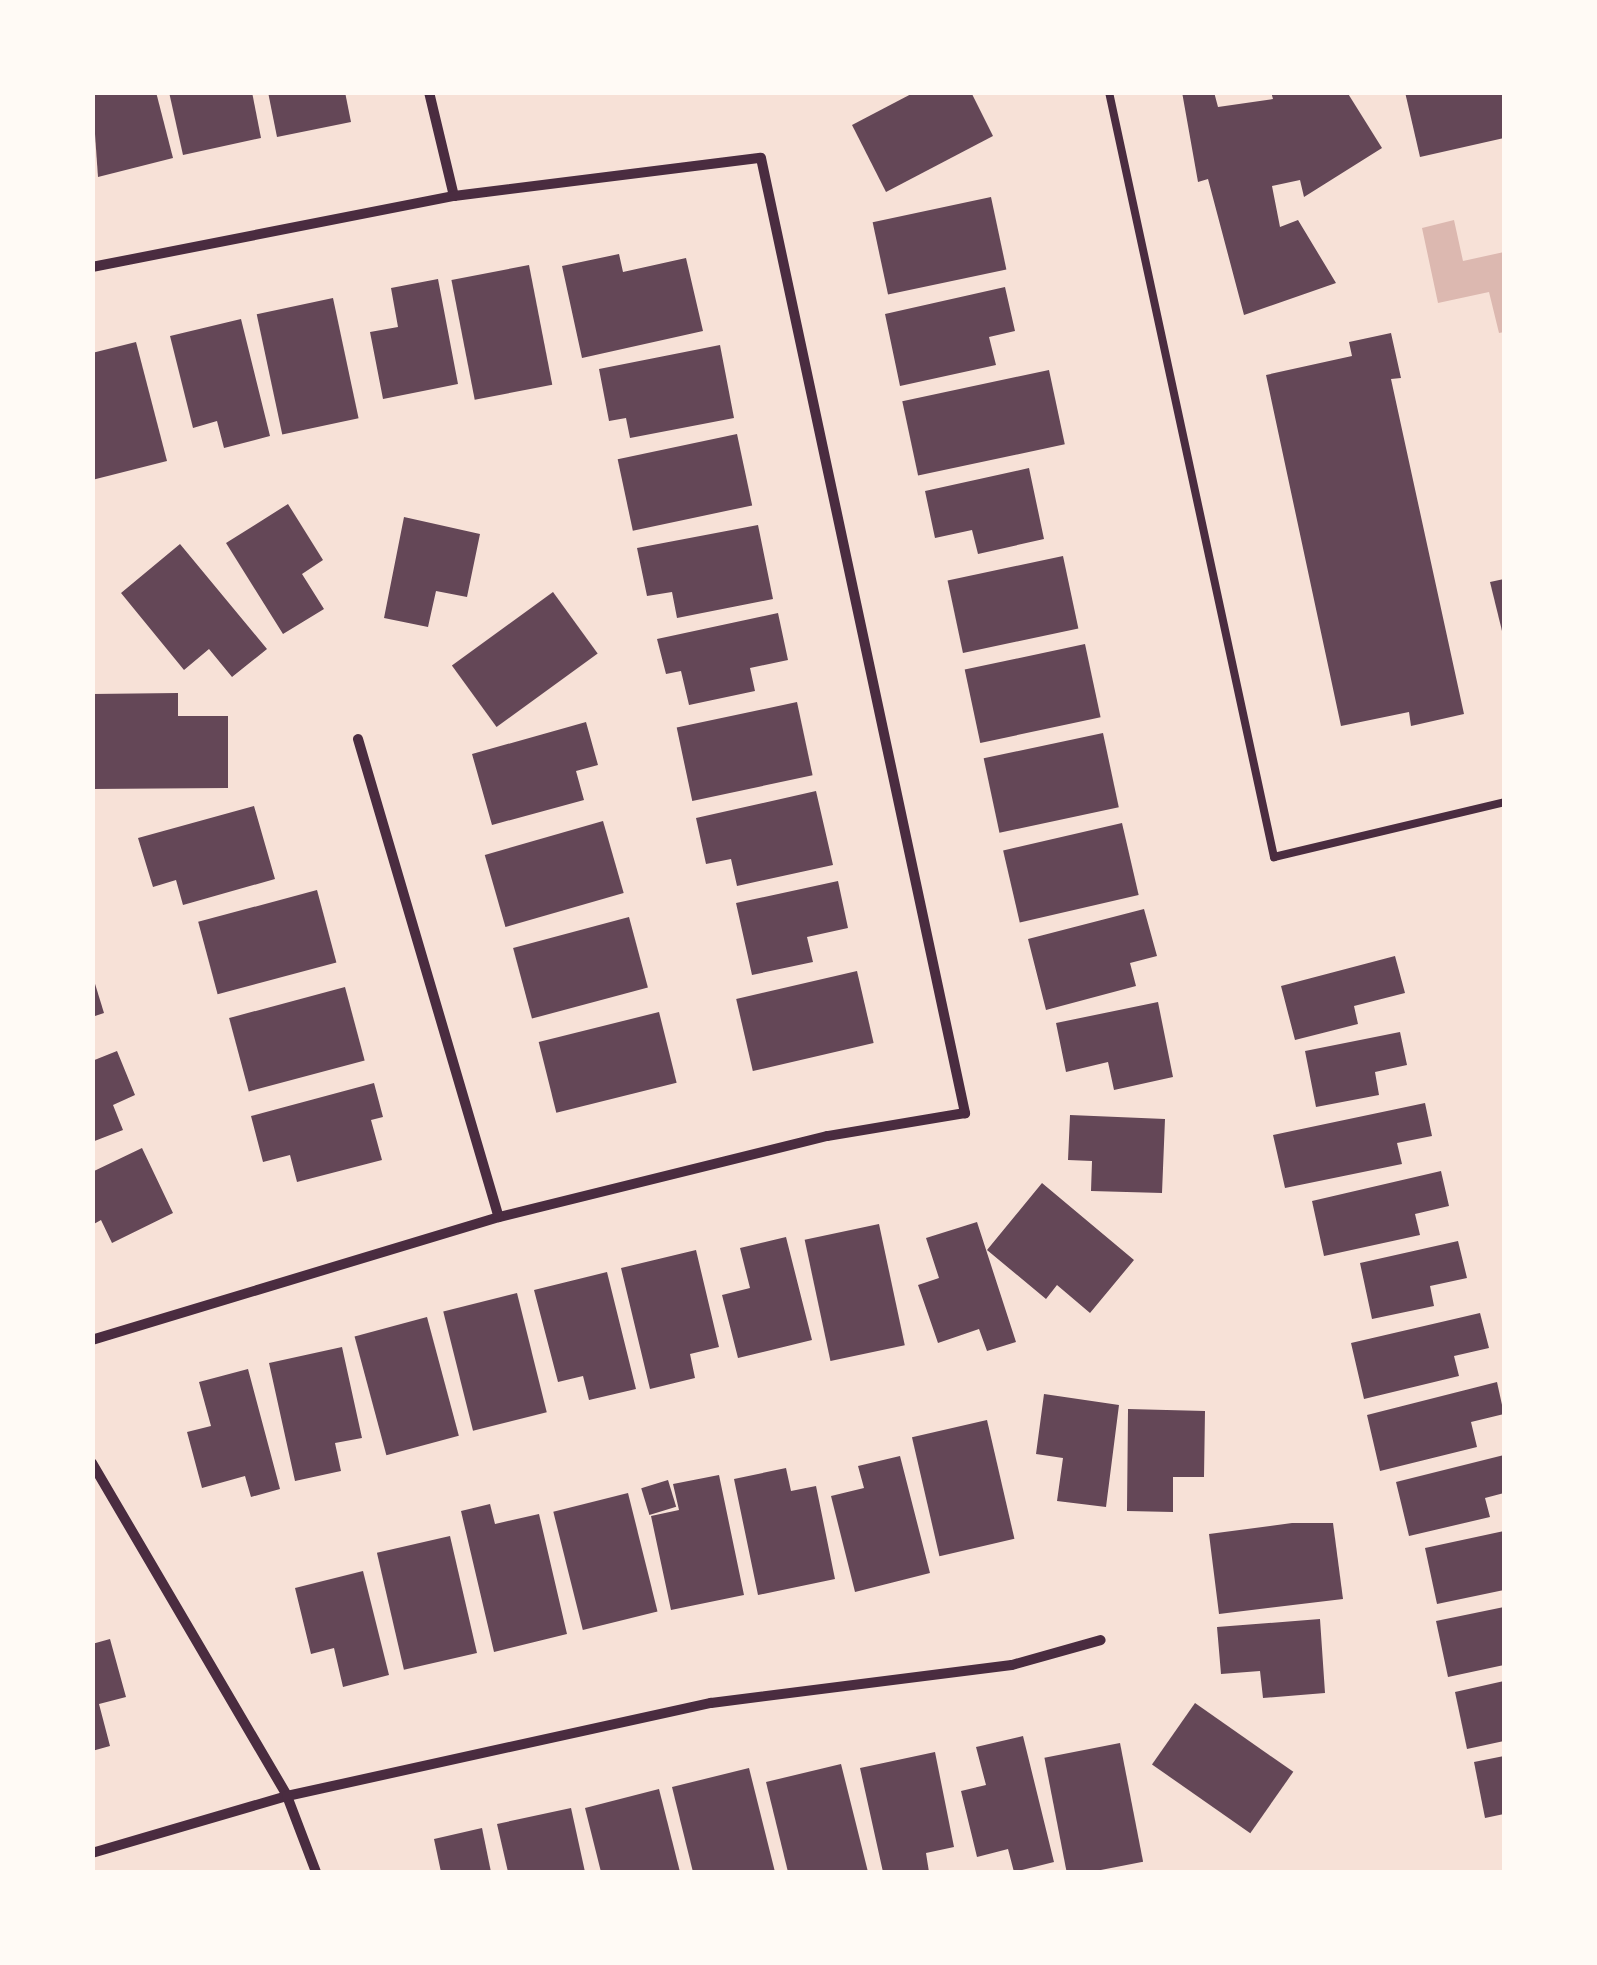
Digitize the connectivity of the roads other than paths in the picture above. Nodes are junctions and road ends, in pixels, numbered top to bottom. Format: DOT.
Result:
graph roads {
  1 [pos="429,92"];
  2 [pos="1109,92"];
  3 [pos="454,196"];
  4 [pos="92,266"];
  5 [pos="358,739"];
  6 [pos="1504,802"];
  7 [pos="499,1217"];
  8 [pos="92,1340"];
  9 [pos="92,1463"];
  10 [pos="1100,1640"];
  11 [pos="286,1796"];
  12 [pos="92,1853"];
  13 [pos="316,1872"];
  1 -- 3 [label="street"];
  2 -- 6 [label="lane"];
  3 -- 4 [label="street"];
  3 -- 7 [label="street"];
  5 -- 7 [label="street"];
  7 -- 8 [label="street"];
  9 -- 11 [label="street"];
  10 -- 11 [label="street"];
  11 -- 12 [label="street"];
  11 -- 13 [label="street"];
}
